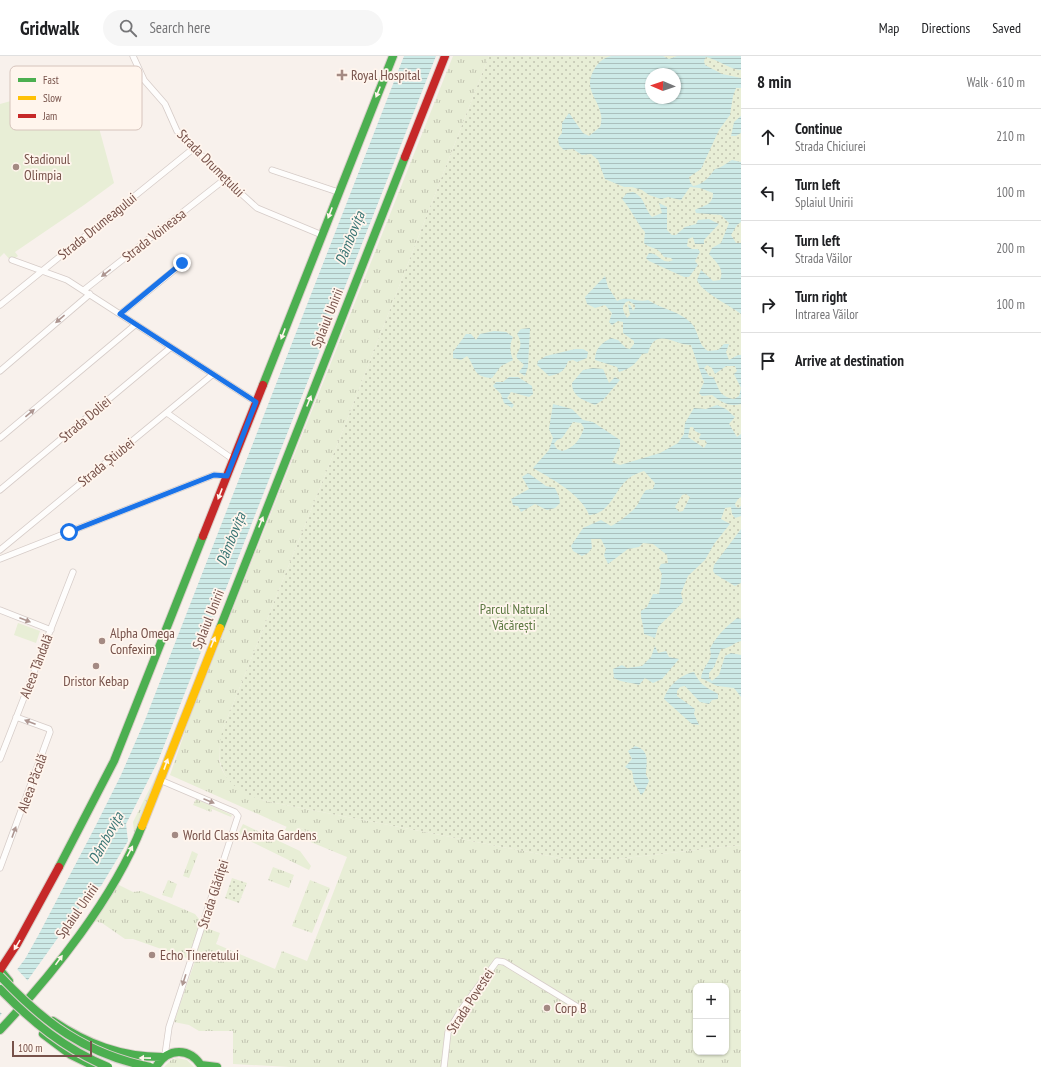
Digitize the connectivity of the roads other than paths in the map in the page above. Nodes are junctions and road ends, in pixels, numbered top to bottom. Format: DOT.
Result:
graph roads {
  1 [pos="133,56"];
  2 [pos="393,56"];
  3 [pos="445,56"];
  4 [pos="138,66"];
  5 [pos="142,76"];
  6 [pos="194,148"];
  7 [pos="272,170"];
  8 [pos="225,179"];
  9 [pos="338,192"];
  10 [pos="322,236"];
  11 [pos="12,260"];
  12 [pos="182,263"];
  13 [pos="42,270"];
  14 [pos="84,290"];
  15 [pos="90,294"];
  16 [pos="0,305"];
  17 [pos="120,314"];
  18 [pos="135,325"];
  19 [pos="170,348"];
  20 [pos="0,370"];
  21 [pos="212,375"];
  22 [pos="256,402"];
  23 [pos="167,413"];
  24 [pos="0,438"];
  25 [pos="234,460"];
  26 [pos="227,476"];
  27 [pos="0,490"];
  28 [pos="0,550"];
  29 [pos="0,559"];
  30 [pos="73,572"];
  31 [pos="0,610"];
  32 [pos="50,630"];
  33 [pos="16,717"];
  34 [pos="0,759"];
  35 [pos="160,780"];
  36 [pos="0,868"];
  37 [pos="2,974"];
  38 [pos="0,988"];
  39 [pos="0,994"];
  40 [pos="28,1001"];
  41 [pos="581,1009"];
  42 [pos="18,1012"];
  43 [pos="0,1030"];
  44 [pos="163,1056"];
  45 [pos="202,1066"];
  46 [pos="96,1067"];
  47 [pos="108,1067"];
  48 [pos="150,1067"];
  49 [pos="156,1067"];
  50 [pos="217,1067"];
  51 [pos="444,1067"];
  1 -- 4 [label="street, Strada Drumețului"];
  2 -- 9 [label="main road, one-way"];
  35 -- 3 [label="main road, Splaiul Unirii, one-way"];
  5 -- 6 [label="street, Strada Drumețului"];
  6 -- 8 [label="street, Strada Drumețului"];
  6 -- 13 [label="street, Strada Drumeagului"];
  7 -- 9 [label="street"];
  8 -- 10 [label="street, Strada Drumețului"];
  8 -- 14 [label="street, Strada Voineasa, one-way"];
  9 -- 10 [label="main road, one-way"];
  10 -- 22 [label="main road, one-way"];
  11 -- 13 [label="street"];
  12 -- 17 [label="street"];
  13 -- 14 [label="street"];
  13 -- 16 [label="street, Strada Drumeagului"];
  14 -- 15 [label="street"];
  15 -- 17 [label="street"];
  15 -- 20 [label="street, one-way"];
  17 -- 18 [label="street"];
  18 -- 19 [label="street"];
  24 -- 18 [label="street, one-way"];
  19 -- 21 [label="street"];
  19 -- 27 [label="street, Strada Doliei"];
  21 -- 22 [label="street"];
  21 -- 23 [label="street, Strada Știubei"];
  22 -- 25 [label="main road"];
  23 -- 25 [label="street"];
  23 -- 28 [label="street, Strada Știubei"];
  25 -- 26 [label="main road"];
  26 -- 29 [label="street"];
  26 -- 37 [label="main road, one-way"];
  30 -- 32 [label="street, Aleea Tândală"];
  31 -- 32 [label="street, one-way"];
  32 -- 33 [label="street, Aleea Tândală"];
  33 -- 34 [label="street, Aleea Tândală"];
  36 -- 33 [label="street, Aleea Păcală, one-way"];
  40 -- 35 [label="main road, Splaiul Unirii, one-way"];
  35 -- 44 [label="street, Strada Glădiței, one-way"];
  37 -- 40 [label="main road"];
  37 -- 48 [label="main road, bridge"];
  38 -- 47 [label="main road, bridge"];
  39 -- 42 [label="main road"];
  40 -- 42 [label="main road, Splaiul Unirii"];
  44 -- 40 [label="main road, one-way"];
  41 -- 51 [label="street, Strada Povestei"];
  42 -- 43 [label="main road, Splaiul Unirii"];
  42 -- 46 [label="main road"];
  44 -- 45 [label="main road"];
  44 -- 49 [label="main road"];
  45 -- 50 [label="main road"];
}
